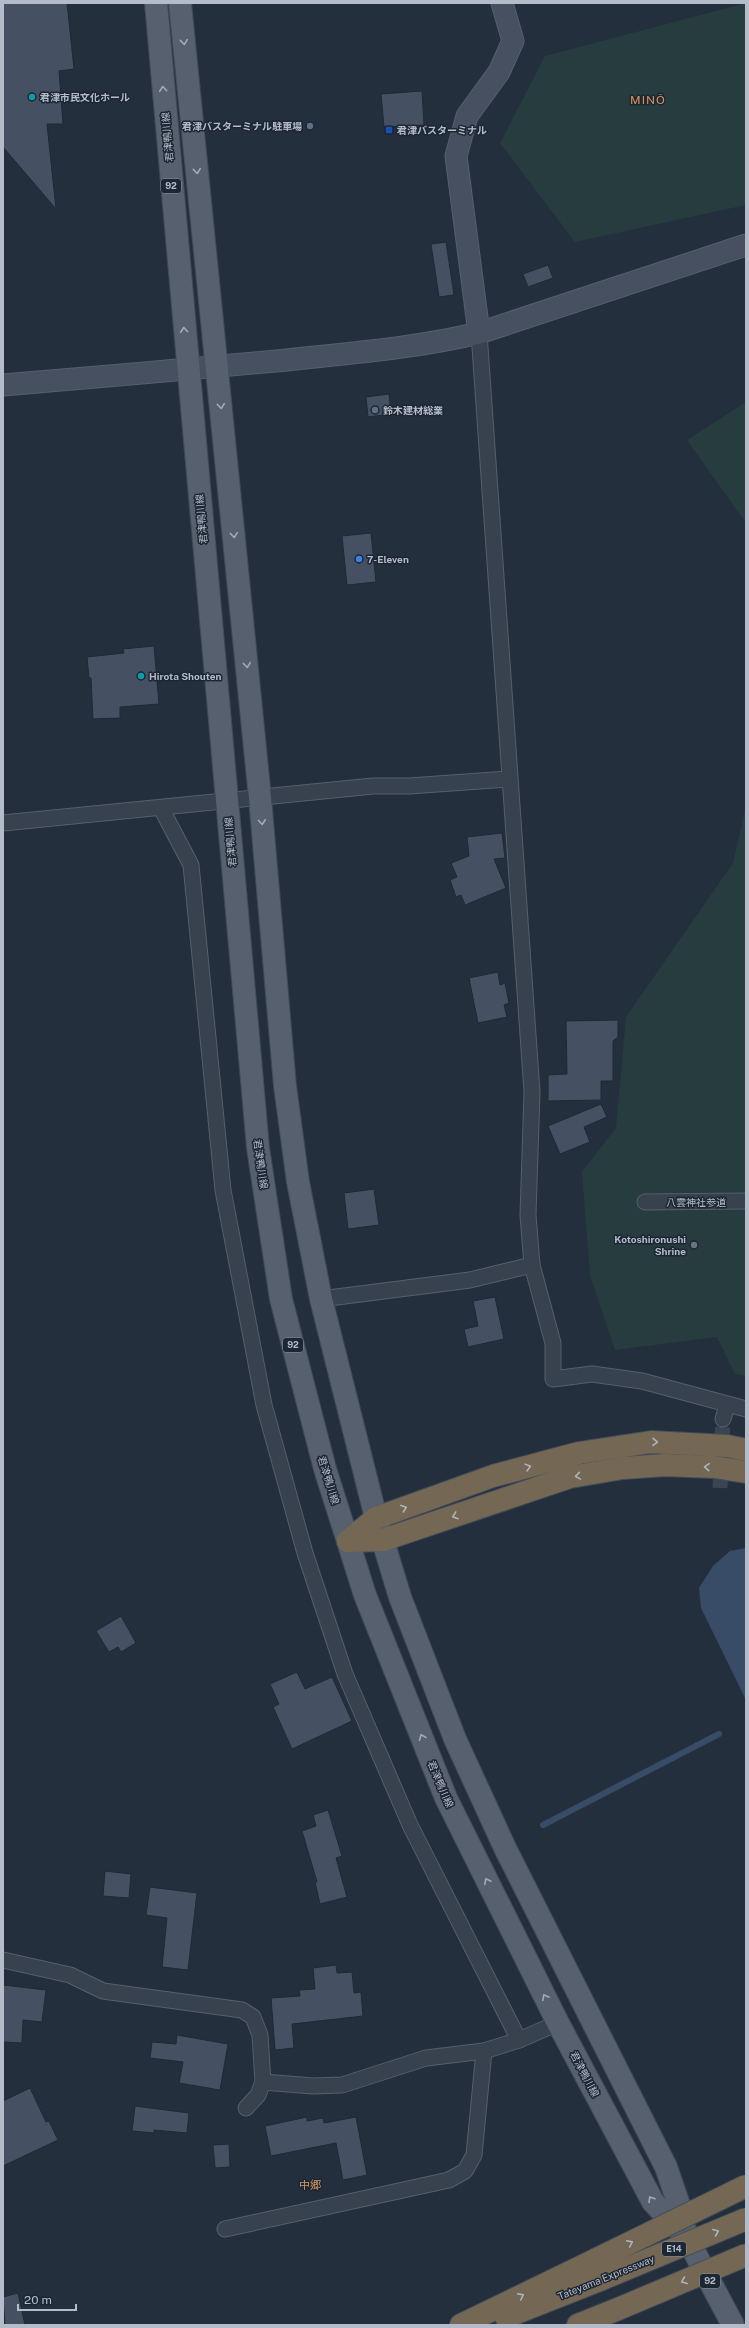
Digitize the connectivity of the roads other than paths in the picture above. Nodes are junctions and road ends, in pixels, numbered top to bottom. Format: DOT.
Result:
graph roads {
  1 [pos="156,3"];
  2 [pos="180,3"];
  3 [pos="502,3"];
  4 [pos="746,245"];
  5 [pos="479,333"];
  6 [pos="217,367"];
  7 [pos="187,369"];
  8 [pos="3,385"];
  9 [pos="508,779"];
  10 [pos="260,798"];
  11 [pos="226,801"];
  12 [pos="161,808"];
  13 [pos="3,823"];
  14 [pos="746,1201"];
  15 [pos="645,1202"];
  16 [pos="532,1265"];
  17 [pos="321,1299"];
  18 [pos="727,1404"];
  19 [pos="746,1409"];
  20 [pos="723,1419"];
  21 [pos="746,1450"];
  22 [pos="746,1472"];
  23 [pos="376,1518"];
  24 [pos="383,1540"];
  25 [pos="348,1541"];
  26 [pos="3,1960"];
  27 [pos="558,2023"];
  28 [pos="519,2040"];
  29 [pos="484,2051"];
  30 [pos="264,2082"];
  31 [pos="246,2108"];
  32 [pos="746,2186"];
  33 [pos="746,2219"];
  34 [pos="226,2229"];
  35 [pos="687,2238"];
  36 [pos="746,2255"];
  37 [pos="599,2270"];
  38 [pos="461,2325"];
  39 [pos="487,2325"];
  40 [pos="578,2325"];
  41 [pos="733,2325"];
  7 -- 1 [label="main road, 君津鴨川線 / 92, one-way"];
  2 -- 6 [label="main road, 君津鴨川線 / 92, one-way"];
  3 -- 5 [label="street"];
  4 -- 5 [label="street"];
  5 -- 6 [label="street"];
  5 -- 9 [label="street"];
  6 -- 7 [label="street"];
  6 -- 10 [label="main road, 君津鴨川線 / 92, one-way"];
  7 -- 8 [label="street"];
  7 -- 11 [label="main road, 君津鴨川線 / 92"];
  9 -- 10 [label="street"];
  9 -- 16 [label="street"];
  10 -- 11 [label="street"];
  10 -- 17 [label="main road, 君津鴨川線 / 92, one-way"];
  11 -- 12 [label="street"];
  11 -- 25 [label="main road, 君津鴨川線 / 92"];
  12 -- 13 [label="street"];
  12 -- 28 [label="street"];
  14 -- 15 [label="street, 八雲神社参道"];
  16 -- 17 [label="street"];
  16 -- 18 [label="street"];
  17 -- 23 [label="main road, 君津鴨川線 / 92"];
  18 -- 19 [label="street"];
  18 -- 20 [label="street"];
  23 -- 21 [label="highway, one-way"];
  22 -- 24 [label="highway, one-way"];
  23 -- 24 [label="main road, 君津鴨川線 / 92"];
  23 -- 25 [label="highway"];
  24 -- 25 [label="highway"];
  24 -- 35 [label="main road, 君津鴨川線 / 92"];
  27 -- 25 [label="main road, 君津鴨川線 / 92, one-way"];
  26 -- 30 [label="street"];
  27 -- 28 [label="street"];
  35 -- 27 [label="main road, 君津鴨川線 / 92, one-way"];
  28 -- 29 [label="street"];
  29 -- 30 [label="street"];
  29 -- 34 [label="street"];
  30 -- 31 [label="street"];
  37 -- 32 [label="highway, one-way, bridge"];
  37 -- 33 [label="highway, Tateyama Expressway / E14, one-way, bridge"];
  35 -- 41 [label="main road, 君津鴨川線 / 92"];
  36 -- 40 [label="highway, one-way, bridge"];
  38 -- 37 [label="highway, one-way"];
  37 -- 39 [label="highway, Tateyama Expressway / E14"];
}
